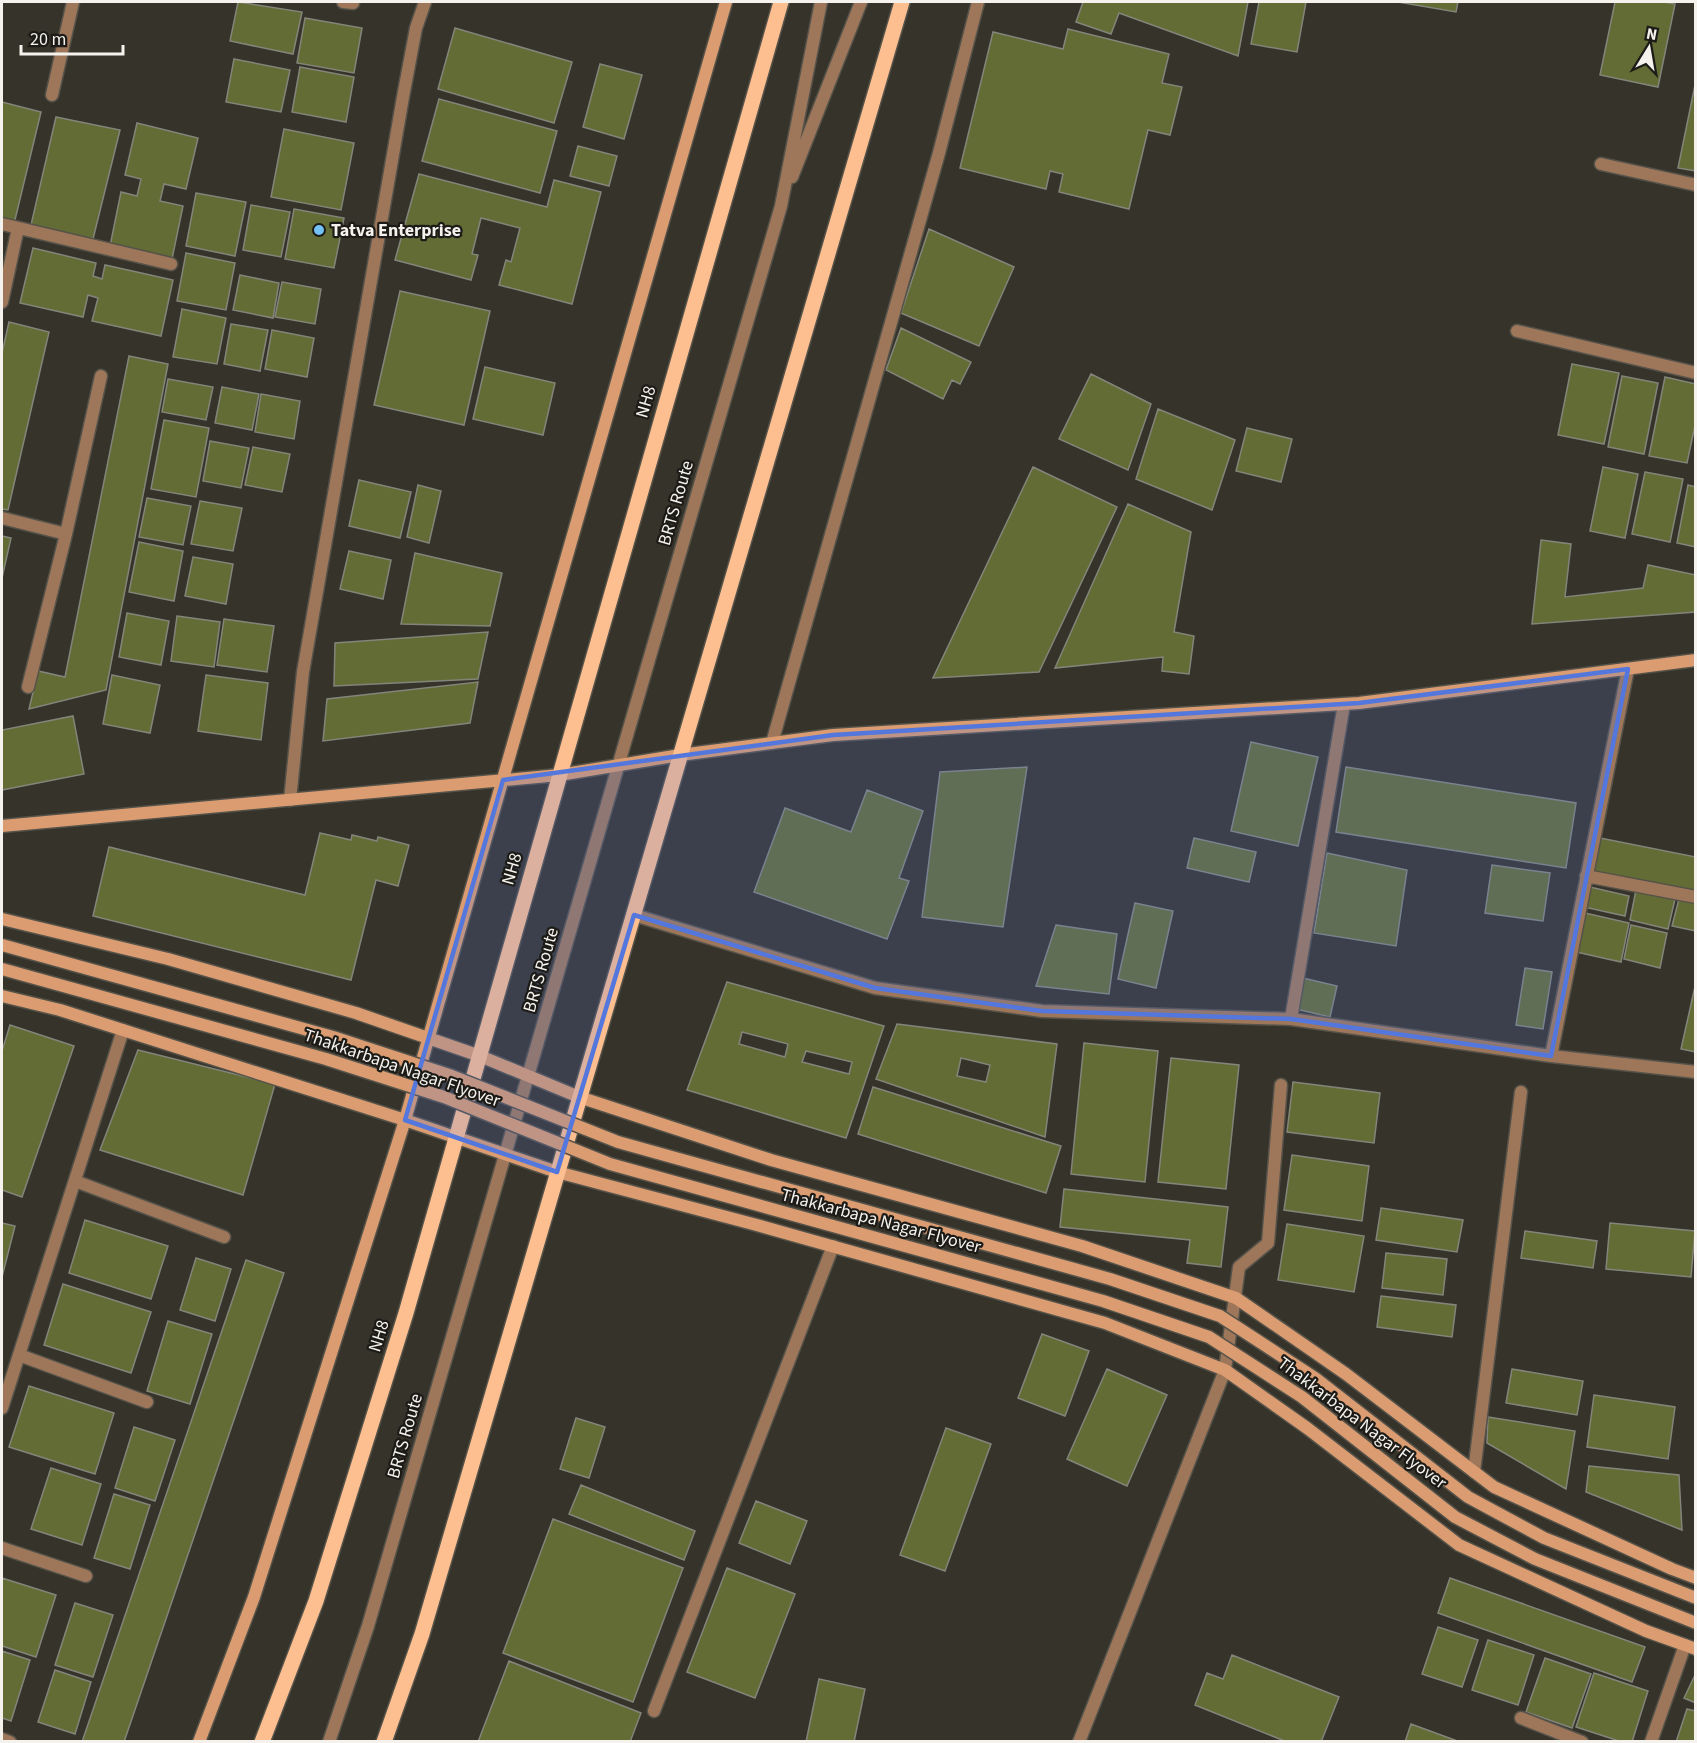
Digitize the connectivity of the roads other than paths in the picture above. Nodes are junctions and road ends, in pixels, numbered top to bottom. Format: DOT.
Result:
graph roads {
  1 [pos="73,2"];
  2 [pos="425,2"];
  3 [pos="726,2"];
  4 [pos="781,2"];
  5 [pos="821,2"];
  6 [pos="861,2"];
  7 [pos="902,2"];
  8 [pos="978,2"];
  9 [pos="52,95"];
  10 [pos="1601,164"];
  11 [pos="1695,185"];
  12 [pos="781,206"];
  13 [pos="2,224"];
  14 [pos="18,228"];
  15 [pos="171,264"];
  16 [pos="2,302"];
  17 [pos="1517,331"];
  18 [pos="1695,374"];
  19 [pos="101,376"];
  20 [pos="2,518"];
  21 [pos="66,534"];
  22 [pos="1695,660"];
  23 [pos="1628,669"];
  24 [pos="28,687"];
  25 [pos="1344,704"];
  26 [pos="772,743"];
  27 [pos="680,755"];
  28 [pos="618,765"];
  29 [pos="559,775"];
  30 [pos="503,780"];
  31 [pos="290,800"];
  32 [pos="2,826"];
  33 [pos="1586,876"];
  34 [pos="1695,897"];
  35 [pos="634,915"];
  36 [pos="2,919"];
  37 [pos="2,945"];
  38 [pos="2,969"];
  39 [pos="2,996"];
  40 [pos="1291,1020"];
  41 [pos="123,1030"];
  42 [pos="427,1038"];
  43 [pos="480,1056"];
  44 [pos="1551,1056"];
  45 [pos="1695,1072"];
  46 [pos="528,1077"];
  47 [pos="1281,1085"];
  48 [pos="1521,1092"];
  49 [pos="579,1097"];
  50 [pos="405,1120"];
  51 [pos="457,1137"];
  52 [pos="506,1154"];
  53 [pos="557,1172"];
  54 [pos="75,1181"];
  55 [pos="224,1237"];
  56 [pos="833,1246"];
  57 [pos="1236,1298"];
  58 [pos="19,1355"];
  59 [pos="1225,1370"];
  60 [pos="147,1402"];
  61 [pos="2,1408"];
  62 [pos="1474,1472"];
  63 [pos="2,1548"];
  64 [pos="86,1576"];
  65 [pos="1695,1578"];
  66 [pos="1695,1598"];
  67 [pos="1695,1623"];
  68 [pos="1690,1647"];
  69 [pos="654,1711"];
  70 [pos="1521,1718"];
  71 [pos="2,1739"];
  72 [pos="10,1742"];
  73 [pos="199,1742"];
  74 [pos="261,1742"];
  75 [pos="329,1742"];
  76 [pos="384,1742"];
  77 [pos="1079,1742"];
  78 [pos="1582,1742"];
  79 [pos="1651,1742"];
  1 -- 9 [label="street"];
  2 -- 31 [label="street"];
  3 -- 30 [label="street"];
  4 -- 29 [label="main road, NH8"];
  5 -- 12 [label="street, BRTS Route"];
  6 -- 12 [label="street, BRTS Route"];
  7 -- 27 [label="main road"];
  8 -- 26 [label="street"];
  10 -- 11 [label="street"];
  12 -- 28 [label="street, BRTS Route"];
  13 -- 14 [label="street"];
  14 -- 15 [label="street"];
  14 -- 16 [label="street"];
  17 -- 18 [label="street"];
  19 -- 21 [label="street"];
  20 -- 21 [label="street"];
  21 -- 24 [label="street"];
  22 -- 23 [label="street"];
  23 -- 25 [label="street"];
  23 -- 33 [label="street"];
  25 -- 26 [label="street"];
  25 -- 40 [label="street"];
  26 -- 27 [label="street"];
  27 -- 28 [label="street"];
  27 -- 35 [label="main road"];
  28 -- 29 [label="street"];
  28 -- 46 [label="street, BRTS Route"];
  29 -- 30 [label="street"];
  29 -- 43 [label="main road, NH8"];
  30 -- 31 [label="street"];
  30 -- 42 [label="street"];
  31 -- 32 [label="street"];
  33 -- 34 [label="street"];
  33 -- 44 [label="street"];
  35 -- 40 [label="street"];
  35 -- 49 [label="main road"];
  36 -- 42 [label="street"];
  37 -- 66 [label="street, Thakkarbapa Nagar Flyover, bridge"];
  38 -- 67 [label="street, Thakkarbapa Nagar Flyover, bridge"];
  39 -- 41 [label="street"];
  40 -- 44 [label="street"];
  41 -- 50 [label="street"];
  41 -- 54 [label="street"];
  42 -- 43 [label="street"];
  42 -- 50 [label="street"];
  43 -- 46 [label="street"];
  43 -- 51 [label="main road, NH8"];
  44 -- 45 [label="street"];
  46 -- 49 [label="street"];
  46 -- 52 [label="street, BRTS Route"];
  47 -- 57 [label="street"];
  48 -- 62 [label="street"];
  49 -- 53 [label="main road"];
  49 -- 57 [label="street"];
  50 -- 51 [label="street"];
  50 -- 73 [label="street"];
  51 -- 52 [label="street"];
  51 -- 74 [label="main road, NH8"];
  52 -- 53 [label="street"];
  52 -- 75 [label="street, BRTS Route"];
  53 -- 56 [label="street"];
  53 -- 76 [label="main road"];
  54 -- 55 [label="street"];
  54 -- 58 [label="street"];
  56 -- 59 [label="street"];
  56 -- 69 [label="street"];
  57 -- 59 [label="street"];
  57 -- 62 [label="street"];
  58 -- 60 [label="street"];
  58 -- 61 [label="street"];
  59 -- 68 [label="street"];
  59 -- 77 [label="street"];
  62 -- 65 [label="street"];
  63 -- 64 [label="street"];
  68 -- 79 [label="street"];
  70 -- 78 [label="street"];
  71 -- 72 [label="street"];
}
